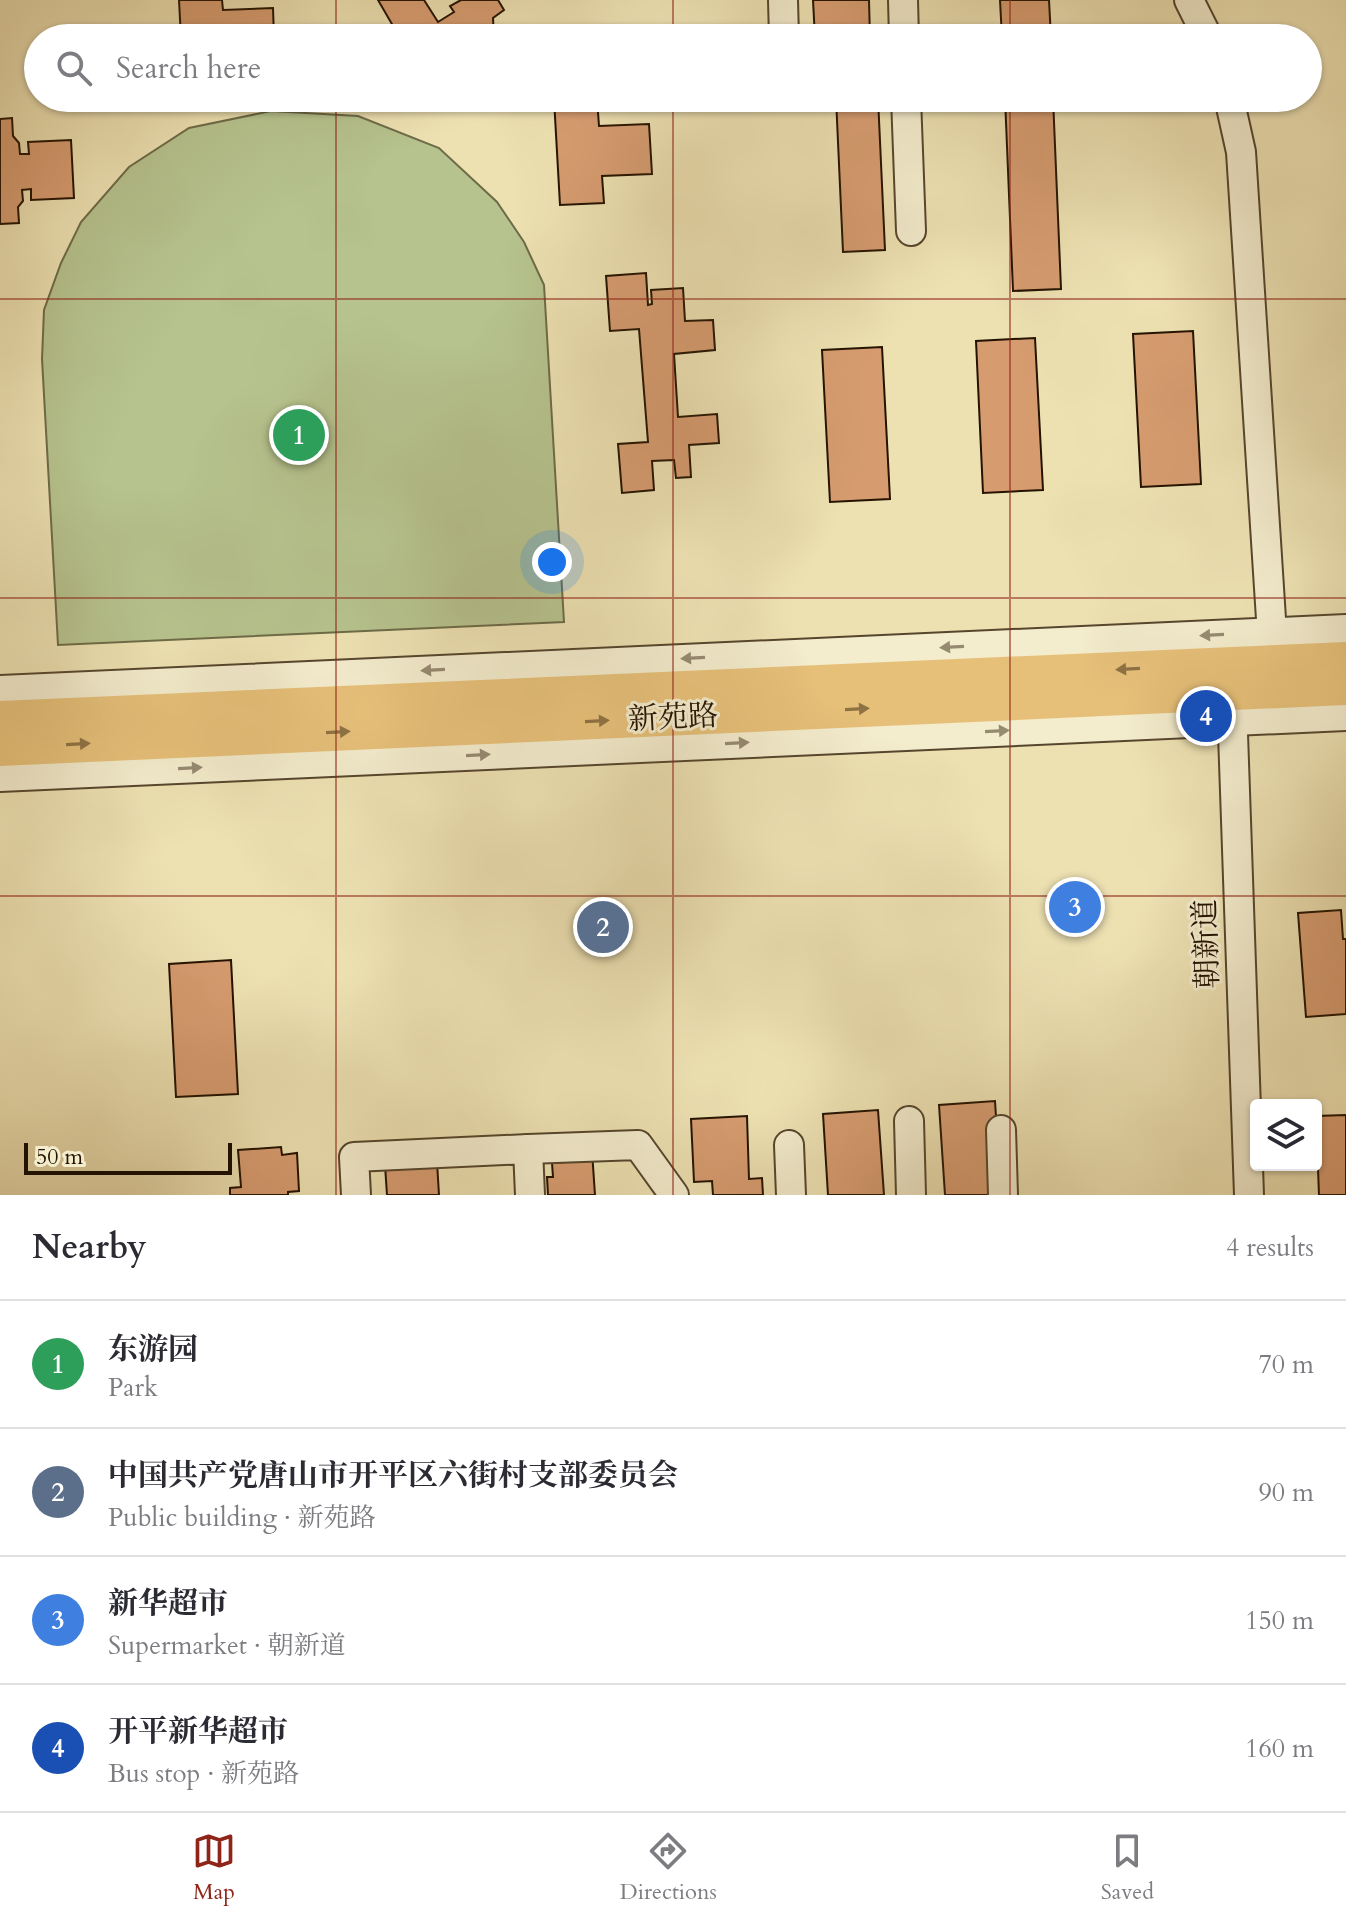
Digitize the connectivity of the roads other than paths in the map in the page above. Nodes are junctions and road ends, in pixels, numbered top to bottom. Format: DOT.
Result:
graph roads {
  1 [pos="783,0"];
  2 [pos="903,0"];
  3 [pos="1189,0"];
  4 [pos="784,24"];
  5 [pos="904,24"];
  6 [pos="1201,24"];
  7 [pos="907,112"];
  8 [pos="1232,112"];
  9 [pos="911,231"];
  10 [pos="1346,629"];
  11 [pos="1273,648"];
  12 [pos="1346,660"];
  13 [pos="1346,687"];
  14 [pos="0,690"];
  15 [pos="1233,706"];
  16 [pos="1346,716"];
  17 [pos="0,719"];
  18 [pos="0,748"];
  19 [pos="0,777"];
  20 [pos="909,1121"];
  21 [pos="1001,1130"];
  22 [pos="789,1145"];
  23 [pos="528,1149"];
  24 [pos="356,1195"];
  25 [pos="530,1195"];
  26 [pos="674,1195"];
  27 [pos="791,1195"];
  28 [pos="911,1195"];
  29 [pos="1003,1195"];
  30 [pos="1249,1195"];
  1 -- 4 [label="street"];
  2 -- 5 [label="street"];
  3 -- 6 [label="street"];
  7 -- 9 [label="street"];
  8 -- 11 [label="street"];
  10 -- 11 [label="street"];
  11 -- 12 [label="main road, 新苑路"];
  11 -- 14 [label="street, one-way"];
  11 -- 17 [label="main road, 新苑路, one-way"];
  13 -- 15 [label="main road, 新苑路"];
  15 -- 16 [label="street"];
  18 -- 15 [label="main road, 新苑路, one-way"];
  19 -- 15 [label="street, one-way"];
  15 -- 30 [label="street, 朝新道"];
  20 -- 28 [label="street"];
  21 -- 29 [label="street"];
  22 -- 27 [label="street"];
  23 -- 24 [label="street"];
  23 -- 25 [label="street"];
  23 -- 26 [label="street"];
}
